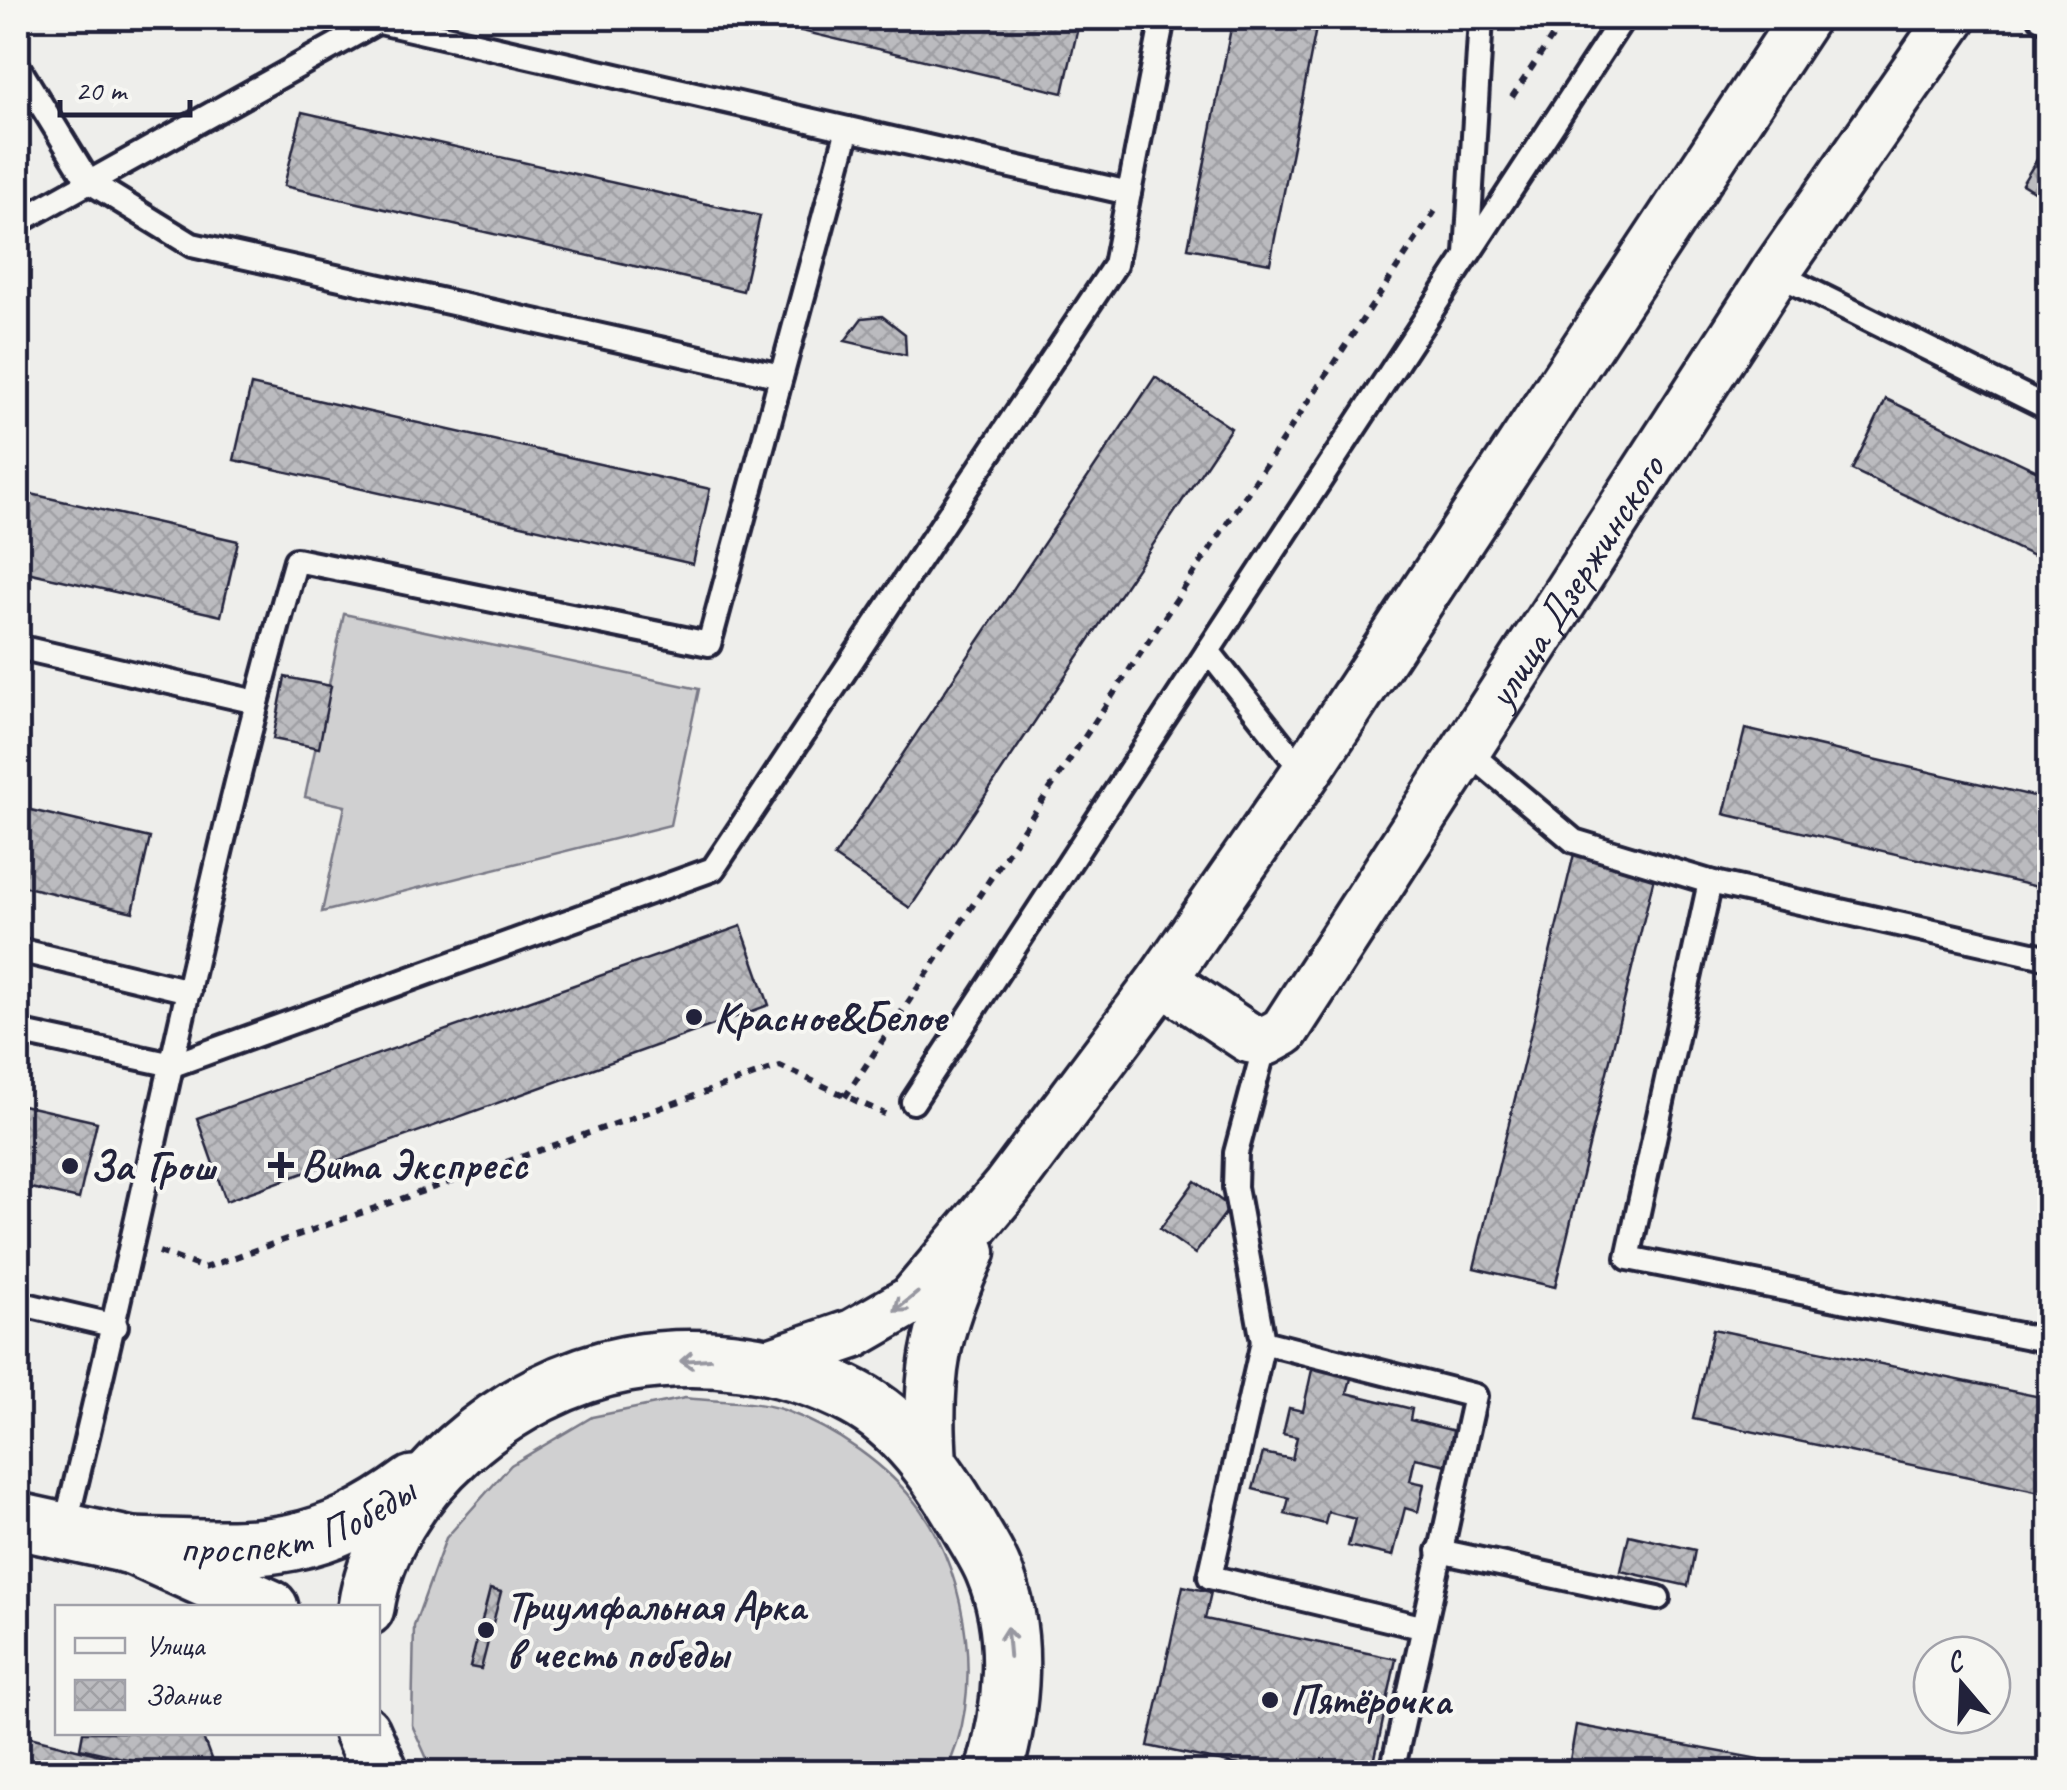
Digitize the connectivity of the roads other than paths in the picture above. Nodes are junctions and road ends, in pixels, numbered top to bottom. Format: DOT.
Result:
graph roads {
  1 [pos="1164,18"];
  2 [pos="1481,18"];
  3 [pos="1623,18"];
  4 [pos="1804,18"];
  5 [pos="1952,18"];
  6 [pos="2042,18"];
  7 [pos="382,20"];
  8 [pos="2050,22"];
  9 [pos="18,68"];
  10 [pos="848,129"];
  11 [pos="88,181"];
  12 [pos="1129,193"];
  13 [pos="18,222"];
  14 [pos="1467,256"];
  15 [pos="1774,273"];
  16 [pos="781,376"];
  17 [pos="2050,408"];
  18 [pos="18,647"];
  19 [pos="1208,651"];
  20 [pos="256,702"];
  21 [pos="1466,750"];
  22 [pos="1305,774"];
  23 [pos="1710,882"];
  24 [pos="18,950"];
  25 [pos="2050,958"];
  26 [pos="1162,980"];
  27 [pos="188,991"];
  28 [pos="18,1032"];
  29 [pos="1266,1041"];
  30 [pos="173,1065"];
  31 [pos="906,1111"];
  32 [pos="994,1204"];
  33 [pos="18,1304"];
  34 [pos="116,1326"];
  35 [pos="1263,1342"];
  36 [pos="2050,1342"];
  37 [pos="766,1364"];
  38 [pos="447,1459"];
  39 [pos="932,1462"];
  40 [pos="40,1526"];
  41 [pos="132,1546"];
  42 [pos="1440,1550"];
  43 [pos="1658,1598"];
  44 [pos="263,1605"];
  45 [pos="366,1605"];
  46 [pos="1421,1628"];
  47 [pos="364,1735"];
  48 [pos="375,1735"];
  49 [pos="1000,1750"];
  50 [pos="382,1772"];
  51 [pos="1041,1772"];
  52 [pos="1392,1772"];
  1 -- 12 [label="lane"];
  2 -- 14 [label="lane"];
  3 -- 14 [label="lane"];
  4 -- 22 [label="street"];
  5 -- 15 [label="street, улица Дзержинского"];
  6 -- 8 [label="lane"];
  7 -- 10 [label="lane"];
  7 -- 11 [label="lane"];
  9 -- 11 [label="lane"];
  10 -- 12 [label="lane"];
  10 -- 16 [label="lane"];
  11 -- 13 [label="lane"];
  11 -- 16 [label="lane"];
  12 -- 30 [label="lane"];
  14 -- 19 [label="lane"];
  15 -- 17 [label="lane"];
  15 -- 21 [label="street, улица Дзержинского"];
  16 -- 20 [label="lane"];
  18 -- 20 [label="lane"];
  19 -- 22 [label="lane"];
  19 -- 31 [label="lane"];
  20 -- 27 [label="lane"];
  21 -- 23 [label="lane"];
  21 -- 29 [label="street, улица Дзержинского"];
  22 -- 26 [label="street"];
  23 -- 25 [label="lane"];
  23 -- 36 [label="lane"];
  24 -- 27 [label="lane"];
  26 -- 29 [label="street"];
  26 -- 32 [label="street"];
  27 -- 30 [label="lane"];
  28 -- 30 [label="lane"];
  29 -- 35 [label="lane"];
  30 -- 34 [label="lane"];
  32 -- 37 [label="street, one-way"];
  32 -- 39 [label="street"];
  33 -- 34 [label="lane"];
  34 -- 40 [label="lane"];
  35 -- 42 [label="lane"];
  35 -- 46 [label="lane"];
  37 -- 38 [label="main road, one-way"];
  37 -- 39 [label="main road"];
  38 -- 41 [label="main road, проспект Победы"];
  38 -- 45 [label="main road"];
  49 -- 39 [label="main road, one-way"];
  40 -- 41 [label="main road, проспект Победы"];
  41 -- 44 [label="main road, проспект Победы"];
  42 -- 43 [label="lane"];
  42 -- 46 [label="lane"];
  46 -- 52 [label="lane"];
  47 -- 50 [label="main road"];
  48 -- 50 [label="main road"];
  49 -- 51 [label="main road"];
}
